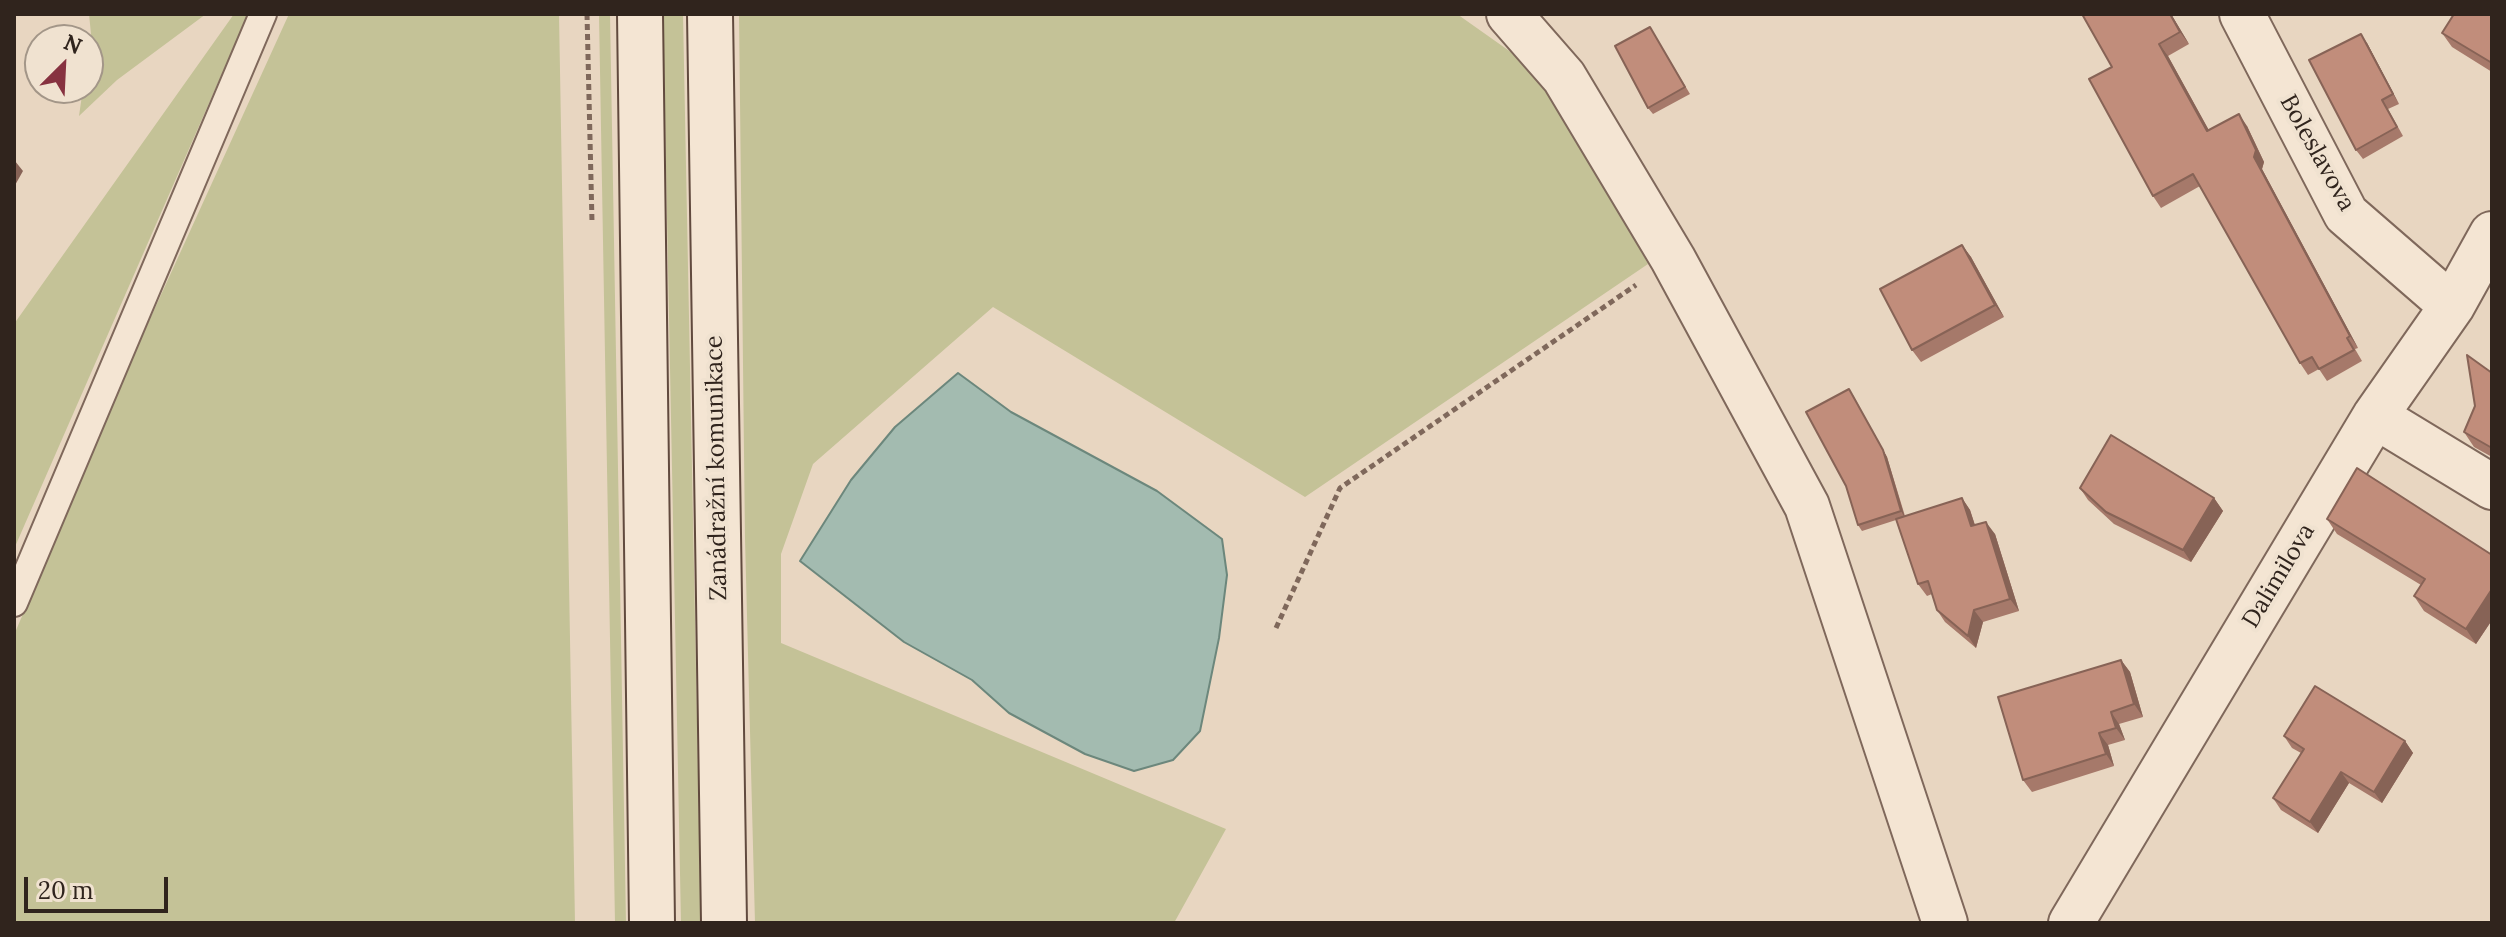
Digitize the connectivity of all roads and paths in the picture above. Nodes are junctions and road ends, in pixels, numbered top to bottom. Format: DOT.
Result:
graph roads {
  1 [pos="263,14"];
  2 [pos="640,14"];
  3 [pos="710,14"];
  4 [pos="1509,14"];
  5 [pos="2242,14"];
  6 [pos="2492,234"];
  7 [pos="1673,259"];
  8 [pos="2452,306"];
  9 [pos="2375,416"];
  10 [pos="2492,487"];
  11 [pos="14,603"];
  12 [pos="1276,628"];
  13 [pos="652,923"];
  14 [pos="724,923"];
  15 [pos="1945,923"];
  16 [pos="2071,923"];
  1 -- 11 [label="lane"];
  2 -- 13 [label="street"];
  3 -- 14 [label="street, Zanádražní komunikace"];
  4 -- 7 [label="street"];
  5 -- 8 [label="street, Boleslavova"];
  6 -- 8 [label="street, Dalimilova"];
  7 -- 12 [label="path"];
  7 -- 15 [label="street"];
  8 -- 9 [label="street, Dalimilova"];
  9 -- 10 [label="street"];
  9 -- 16 [label="street, Dalimilova"];
}
